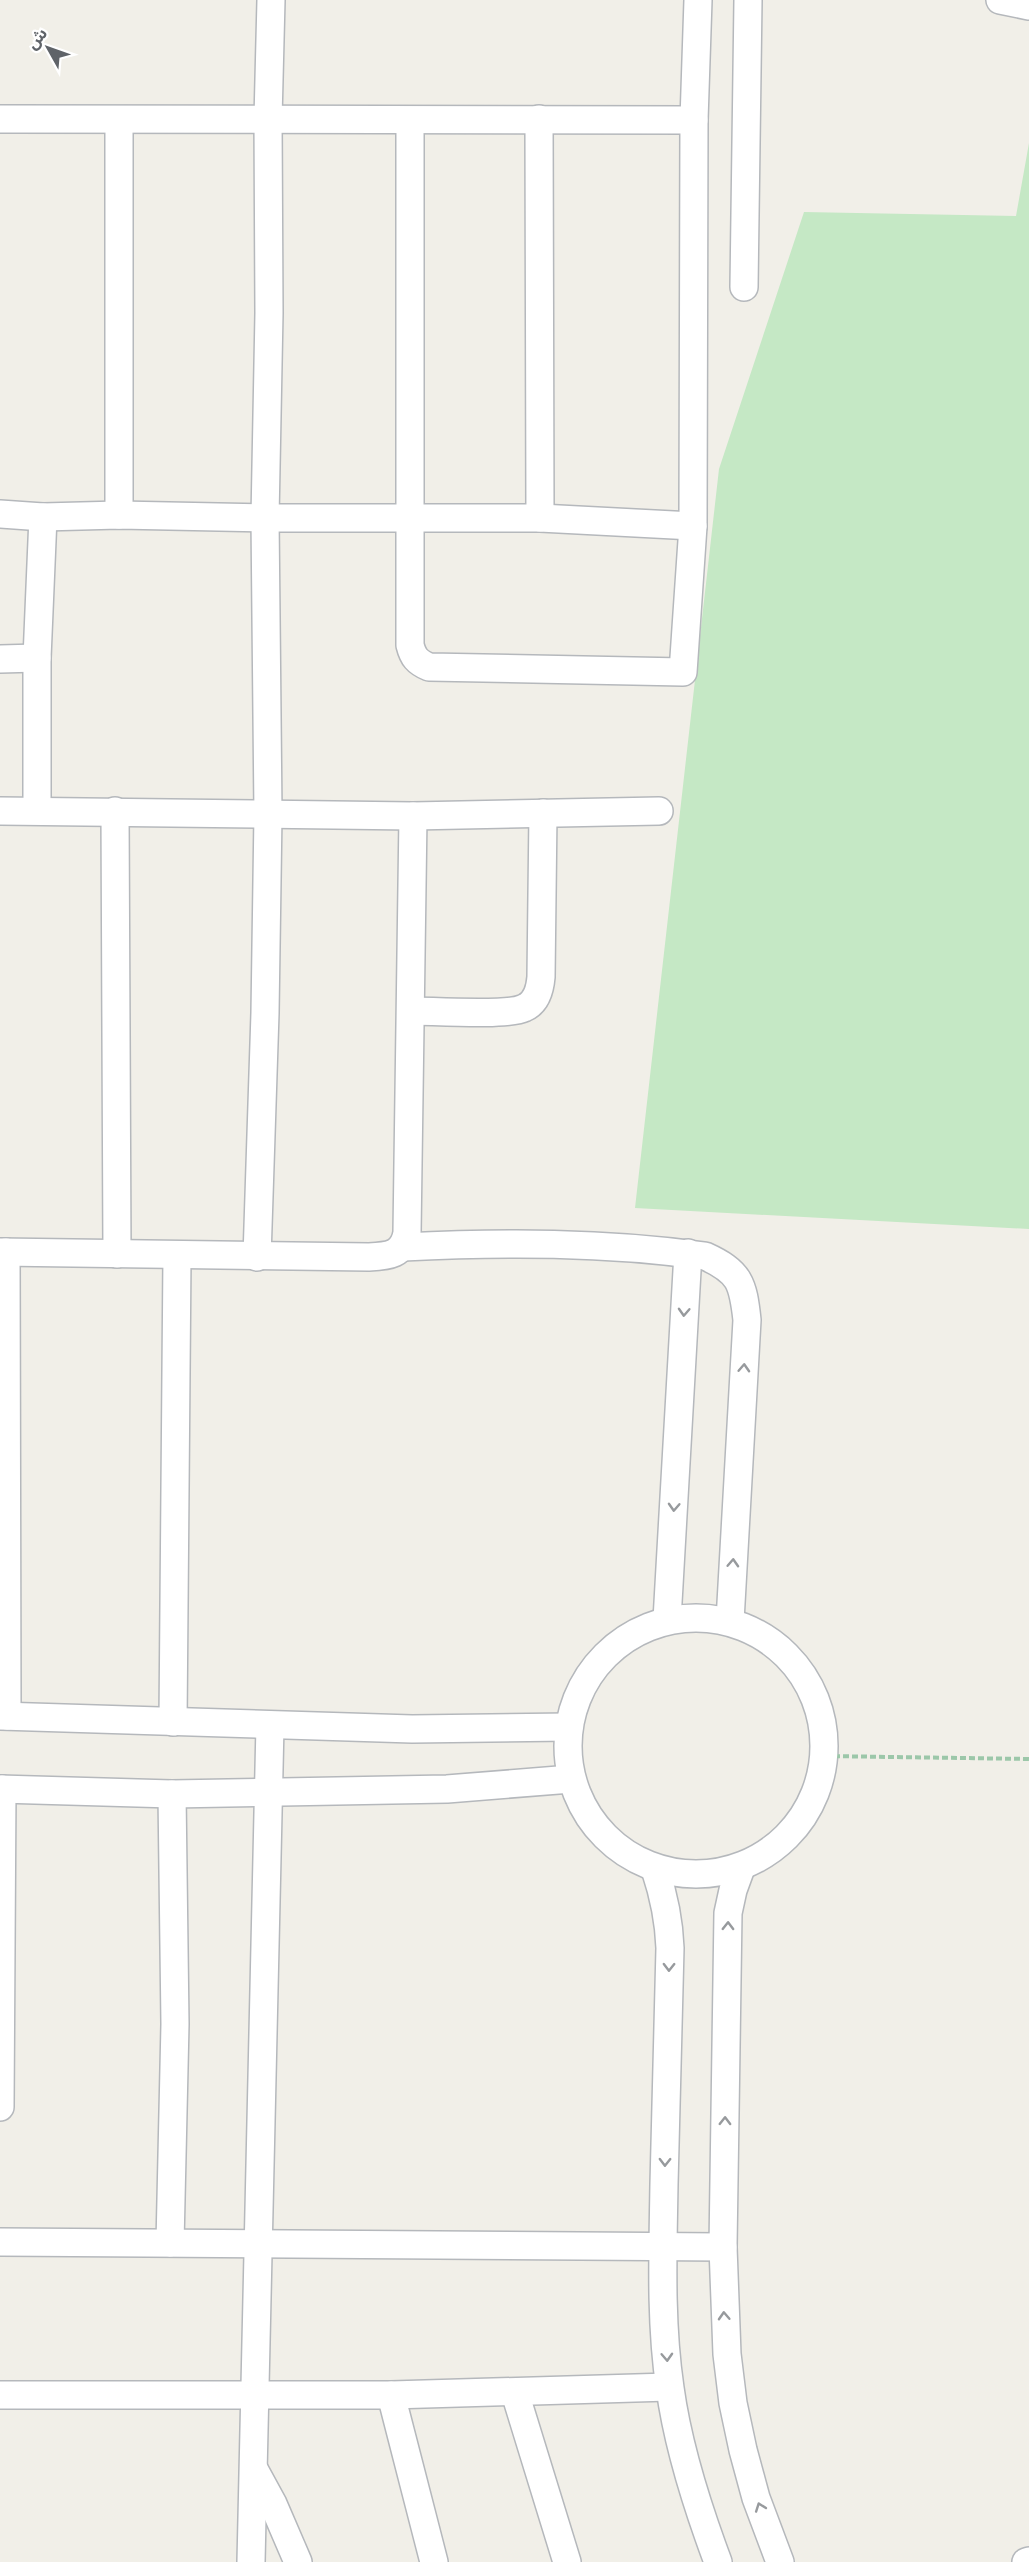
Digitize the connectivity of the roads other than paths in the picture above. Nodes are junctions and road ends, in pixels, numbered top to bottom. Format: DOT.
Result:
graph roads {
  1 [pos="271,0"];
  2 [pos="699,0"];
  3 [pos="748,0"];
  4 [pos="1000,0"];
  5 [pos="1029,6"];
  6 [pos="268,119"];
  7 [pos="539,119"];
  8 [pos="0,120"];
  9 [pos="694,120"];
  10 [pos="119,121"];
  11 [pos="410,121"];
  12 [pos="744,287"];
  13 [pos="0,514"];
  14 [pos="119,515"];
  15 [pos="43,517"];
  16 [pos="265,518"];
  17 [pos="410,518"];
  18 [pos="540,518"];
  19 [pos="693,526"];
  20 [pos="37,658"];
  21 [pos="0,659"];
  22 [pos="38,810"];
  23 [pos="0,811"];
  24 [pos="115,811"];
  25 [pos="659,811"];
  26 [pos="543,813"];
  27 [pos="268,814"];
  28 [pos="413,816"];
  29 [pos="411,1011"];
  30 [pos="403,1247"];
  31 [pos="3,1252"];
  32 [pos="688,1253"];
  33 [pos="117,1254"];
  34 [pos="177,1256"];
  35 [pos="257,1257"];
  36 [pos="667,1620"];
  37 [pos="730,1621"];
  38 [pos="3,1716"];
  39 [pos="173,1722"];
  40 [pos="270,1725"];
  41 [pos="569,1727"];
  42 [pos="571,1779"];
  43 [pos="1,1789"];
  44 [pos="268,1791"];
  45 [pos="172,1794"];
  46 [pos="741,1868"];
  47 [pos="655,1869"];
  48 [pos="0,2108"];
  49 [pos="0,2242"];
  50 [pos="170,2243"];
  51 [pos="259,2244"];
  52 [pos="663,2247"];
  53 [pos="723,2247"];
  54 [pos="669,2387"];
  55 [pos="515,2393"];
  56 [pos="391,2395"];
  57 [pos="0,2396"];
  58 [pos="255,2397"];
  59 [pos="254,2470"];
  60 [pos="252,2562"];
  61 [pos="298,2562"];
  62 [pos="434,2562"];
  63 [pos="567,2562"];
  64 [pos="718,2562"];
  65 [pos="780,2562"];
  1 -- 6 [label="street"];
  2 -- 9 [label="street"];
  3 -- 12 [label="street"];
  4 -- 5 [label="street"];
  6 -- 10 [label="street"];
  6 -- 11 [label="street"];
  6 -- 16 [label="street"];
  7 -- 9 [label="street"];
  7 -- 11 [label="street"];
  7 -- 18 [label="street"];
  8 -- 10 [label="street"];
  9 -- 19 [label="street"];
  10 -- 14 [label="street"];
  11 -- 17 [label="street"];
  13 -- 15 [label="street"];
  14 -- 15 [label="street"];
  14 -- 16 [label="street"];
  15 -- 20 [label="street"];
  16 -- 17 [label="street"];
  16 -- 27 [label="street"];
  17 -- 18 [label="street"];
  17 -- 19 [label="street"];
  18 -- 19 [label="street"];
  20 -- 21 [label="street"];
  20 -- 22 [label="street"];
  22 -- 23 [label="street"];
  22 -- 24 [label="street"];
  24 -- 27 [label="street"];
  24 -- 33 [label="street"];
  25 -- 26 [label="street"];
  26 -- 28 [label="street"];
  26 -- 29 [label="street"];
  27 -- 28 [label="street"];
  27 -- 35 [label="street"];
  28 -- 29 [label="street"];
  29 -- 30 [label="street"];
  30 -- 32 [label="street"];
  30 -- 35 [label="street"];
  31 -- 33 [label="street"];
  31 -- 38 [label="street"];
  32 -- 36 [label="street, one-way"];
  37 -- 32 [label="street, one-way"];
  33 -- 34 [label="street"];
  34 -- 35 [label="street"];
  34 -- 39 [label="street"];
  36 -- 37 [label="street"];
  36 -- 41 [label="street"];
  37 -- 46 [label="street"];
  38 -- 39 [label="street"];
  39 -- 40 [label="street"];
  40 -- 41 [label="street"];
  40 -- 44 [label="street"];
  41 -- 42 [label="street"];
  42 -- 44 [label="street"];
  42 -- 47 [label="street"];
  43 -- 45 [label="street"];
  43 -- 48 [label="street"];
  44 -- 45 [label="street"];
  44 -- 51 [label="street"];
  45 -- 50 [label="street"];
  46 -- 47 [label="street"];
  53 -- 46 [label="street, one-way"];
  47 -- 52 [label="street, one-way"];
  49 -- 50 [label="street"];
  50 -- 51 [label="street"];
  51 -- 52 [label="street"];
  51 -- 58 [label="street"];
  52 -- 53 [label="street"];
  52 -- 54 [label="street, one-way"];
  65 -- 53 [label="street, one-way"];
  54 -- 55 [label="street"];
  54 -- 64 [label="street"];
  55 -- 56 [label="street"];
  55 -- 63 [label="street"];
  56 -- 58 [label="street"];
  56 -- 62 [label="street"];
  57 -- 58 [label="street"];
  58 -- 59 [label="street"];
  59 -- 60 [label="street"];
  59 -- 61 [label="street"];
}
